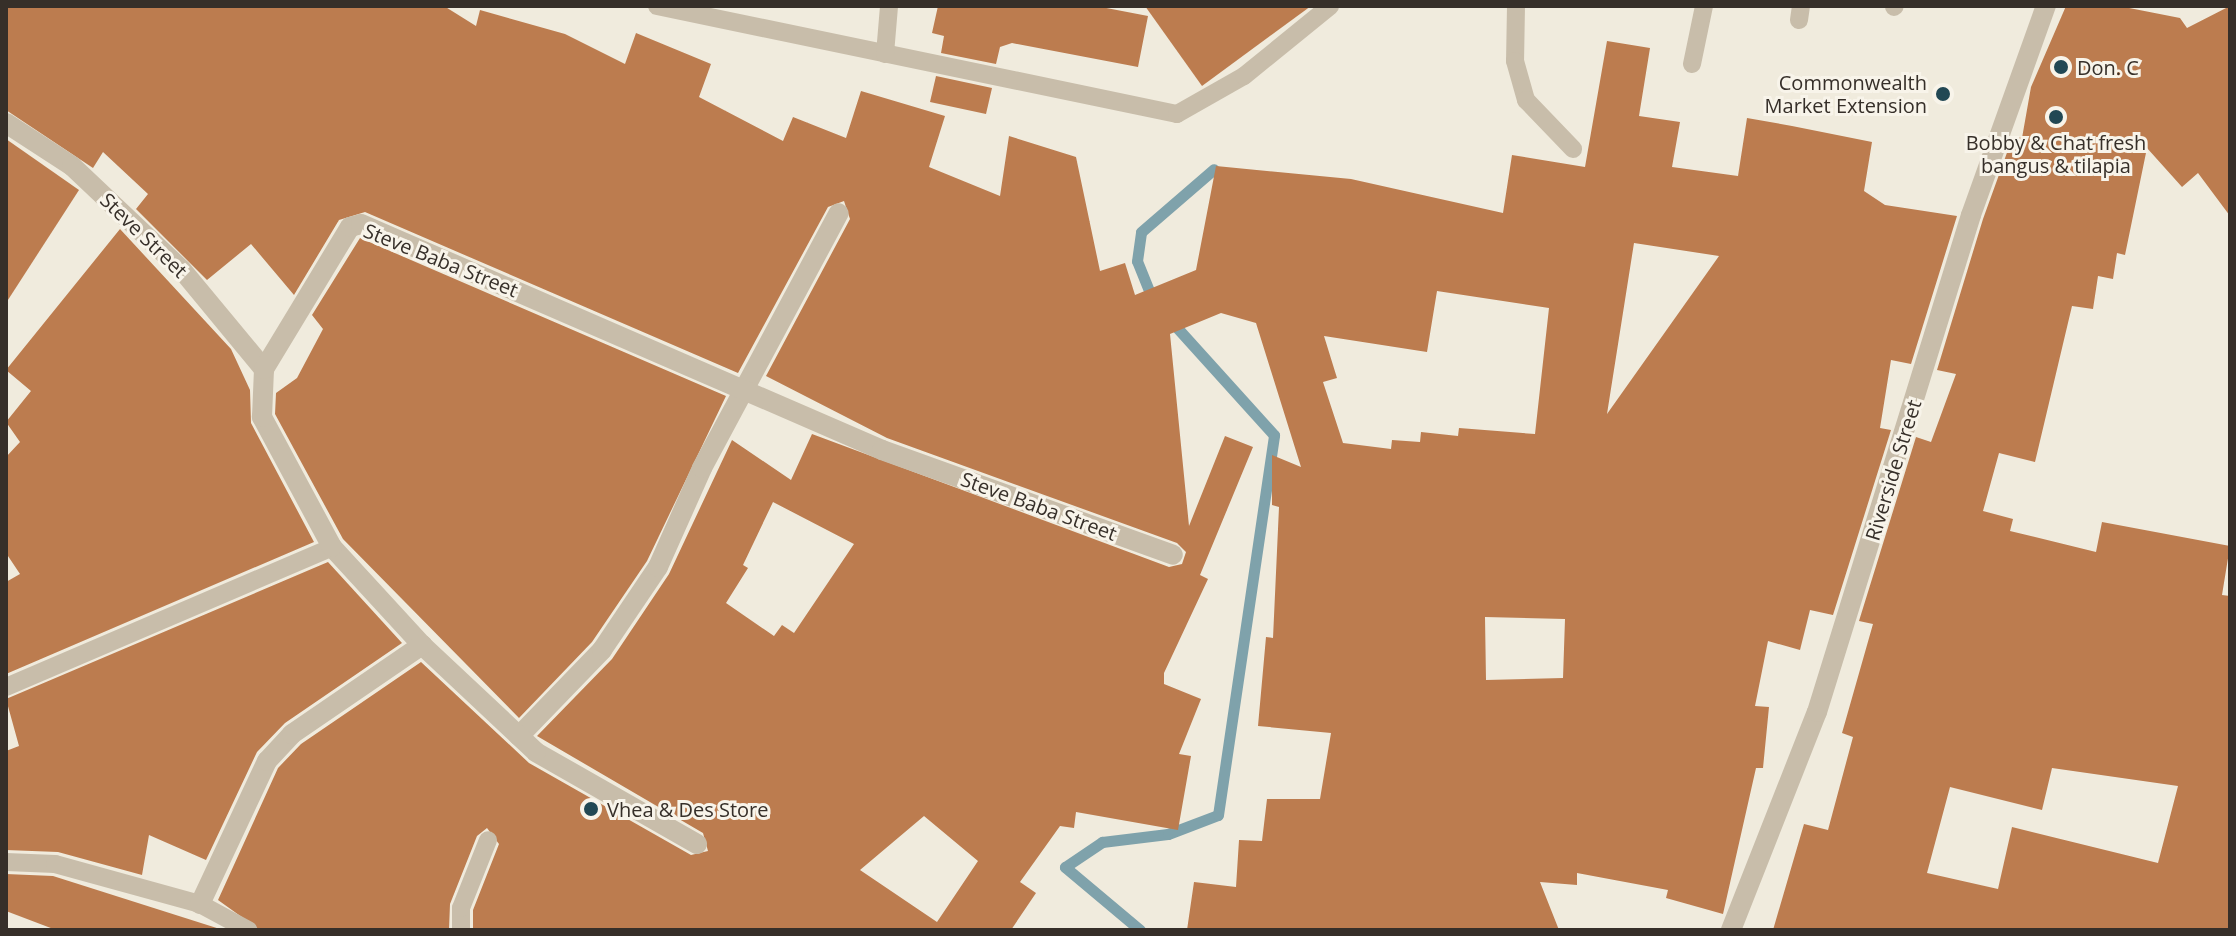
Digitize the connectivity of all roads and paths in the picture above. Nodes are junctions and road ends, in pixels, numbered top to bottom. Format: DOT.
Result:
graph roads {
  1 [pos="657,6"];
  2 [pos="889,6"];
  3 [pos="1330,6"];
  4 [pos="1516,6"];
  5 [pos="1704,6"];
  6 [pos="2046,6"];
  7 [pos="885,54"];
  8 [pos="1692,64"];
  9 [pos="6,123"];
  10 [pos="1573,149"];
  11 [pos="839,213"];
  12 [pos="264,369"];
  13 [pos="749,391"];
  14 [pos="332,547"];
  15 [pos="1173,555"];
  16 [pos="422,645"];
  17 [pos="6,687"];
  18 [pos="519,736"];
  19 [pos="488,840"];
  20 [pos="697,844"];
  21 [pos="6,862"];
  22 [pos="200,904"];
  23 [pos="248,930"];
  24 [pos="461,930"];
  25 [pos="1731,930"];
  1 -- 7 [label="lane"];
  2 -- 7 [label="lane"];
  3 -- 7 [label="lane"];
  4 -- 10 [label="lane"];
  5 -- 8 [label="lane"];
  6 -- 25 [label="street, Riverside Street"];
  9 -- 12 [label="street, Steve Street"];
  11 -- 13 [label="street"];
  12 -- 13 [label="street, Steve Baba Street"];
  12 -- 14 [label="street, Steve Baba Street"];
  13 -- 15 [label="street, Steve Baba Street"];
  13 -- 18 [label="street"];
  14 -- 16 [label="street, Steve Baba Street"];
  14 -- 17 [label="lane"];
  16 -- 18 [label="street, Steve Baba Street"];
  16 -- 22 [label="street"];
  18 -- 20 [label="street, Steve Baba Street"];
  19 -- 24 [label="lane"];
  21 -- 22 [label="lane"];
  22 -- 23 [label="lane"];
}
